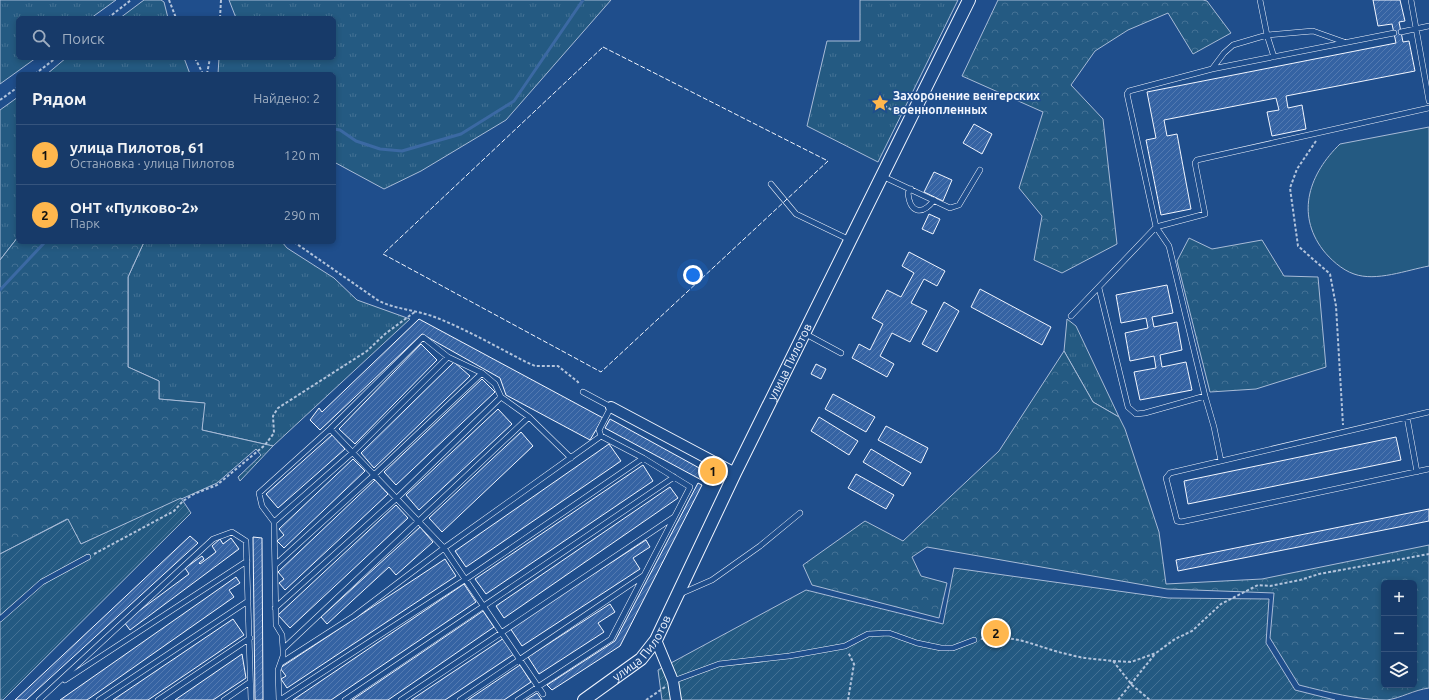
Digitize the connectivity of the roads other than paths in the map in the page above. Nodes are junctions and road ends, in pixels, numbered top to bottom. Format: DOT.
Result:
graph roads {
  1 [pos="969,0"];
  2 [pos="1260,0"];
  3 [pos="1412,0"];
  4 [pos="1429,26"];
  5 [pos="1417,29"];
  6 [pos="1401,32"];
  7 [pos="1394,33"];
  8 [pos="1266,35"];
  9 [pos="1345,43"];
  10 [pos="1274,57"];
  11 [pos="1212,69"];
  12 [pos="1429,101"];
  13 [pos="1429,108"];
  14 [pos="980,170"];
  15 [pos="882,176"];
  16 [pos="771,184"];
  17 [pos="911,189"];
  18 [pos="934,200"];
  19 [pos="1156,227"];
  20 [pos="850,240"];
  21 [pos="1099,288"];
  22 [pos="1071,316"];
  23 [pos="804,333"];
  24 [pos="841,353"];
  25 [pos="448,357"];
  26 [pos="482,373"];
  27 [pos="582,392"];
  28 [pos="1205,396"];
  29 [pos="501,398"];
  30 [pos="610,407"];
  31 [pos="1429,412"];
  32 [pos="529,416"];
  33 [pos="1407,417"];
  34 [pos="330,429"];
  35 [pos="601,436"];
  36 [pos="352,452"];
  37 [pos="571,458"];
  38 [pos="643,458"];
  39 [pos="1221,461"];
  40 [pos="1429,469"];
  41 [pos="1417,472"];
  42 [pos="736,473"];
  43 [pos="374,475"];
  44 [pos="674,477"];
  45 [pos="397,498"];
  46 [pos="800,514"];
  47 [pos="675,516"];
  48 [pos="274,522"];
  49 [pos="419,522"];
  50 [pos="444,548"];
  51 [pos="88,557"];
  52 [pos="247,561"];
  53 [pos="275,565"];
  54 [pos="644,574"];
  55 [pos="466,579"];
  56 [pos="677,595"];
  57 [pos="248,601"];
  58 [pos="484,606"];
  59 [pos="275,608"];
  60 [pos="0,619"];
  61 [pos="502,633"];
  62 [pos="250,638"];
  63 [pos="656,640"];
  64 [pos="974,640"];
  65 [pos="283,649"];
  66 [pos="520,659"];
  67 [pos="280,663"];
  68 [pos="673,680"];
  69 [pos="250,682"];
  70 [pos="539,686"];
  71 [pos="53,688"];
  72 [pos="543,694"];
  73 [pos="40,700"];
  74 [pos="99,700"];
  75 [pos="158,700"];
  76 [pos="224,700"];
  77 [pos="251,700"];
  78 [pos="280,700"];
  79 [pos="345,700"];
  80 [pos="401,700"];
  81 [pos="460,700"];
  82 [pos="518,700"];
  83 [pos="584,700"];
  84 [pos="676,700"];
  1 -- 15 [label="street, улица Пилотов"];
  2 -- 8 [label="lane"];
  3 -- 5 [label="lane"];
  4 -- 5 [label="lane"];
  5 -- 6 [label="lane"];
  5 -- 12 [label="lane"];
  7 -- 9 [label="lane"];
  8 -- 9 [label="lane"];
  8 -- 10 [label="lane"];
  8 -- 11 [label="lane"];
  9 -- 10 [label="lane"];
  10 -- 11 [label="lane"];
  11 -- 19 [label="lane"];
  13 -- 19 [label="lane"];
  14 -- 18 [label="lane"];
  15 -- 17 [label="lane"];
  15 -- 20 [label="street, улица Пилотов"];
  16 -- 20 [label="lane"];
  17 -- 18 [label="lane"];
  17 -- 18 [label="lane"];
  19 -- 21 [label="lane"];
  19 -- 28 [label="lane"];
  20 -- 23 [label="street, улица Пилотов"];
  21 -- 22 [label="lane"];
  21 -- 28 [label="lane"];
  23 -- 24 [label="lane"];
  23 -- 42 [label="street, улица Пилотов"];
  25 -- 26 [label="lane"];
  25 -- 34 [label="lane"];
  25 -- 36 [label="lane"];
  26 -- 29 [label="lane"];
  26 -- 43 [label="lane"];
  27 -- 30 [label="lane"];
  28 -- 39 [label="lane"];
  29 -- 32 [label="lane"];
  29 -- 45 [label="lane"];
  30 -- 35 [label="lane"];
  30 -- 42 [label="street"];
  31 -- 33 [label="lane"];
  32 -- 37 [label="lane"];
  32 -- 49 [label="lane"];
  33 -- 39 [label="lane"];
  33 -- 41 [label="lane"];
  34 -- 36 [label="lane"];
  34 -- 48 [label="lane"];
  35 -- 37 [label="lane"];
  35 -- 38 [label="lane"];
  36 -- 43 [label="lane"];
  36 -- 48 [label="lane"];
  37 -- 50 [label="lane"];
  38 -- 44 [label="lane"];
  38 -- 55 [label="lane"];
  39 -- 41 [label="lane"];
  40 -- 41 [label="lane"];
  42 -- 56 [label="street, улица Пилотов"];
  43 -- 45 [label="lane"];
  43 -- 53 [label="lane"];
  44 -- 47 [label="lane"];
  44 -- 58 [label="lane"];
  45 -- 49 [label="lane"];
  45 -- 59 [label="lane"];
  46 -- 56 [label="lane"];
  47 -- 54 [label="lane"];
  47 -- 61 [label="lane"];
  48 -- 53 [label="lane"];
  49 -- 50 [label="lane"];
  49 -- 65 [label="lane"];
  50 -- 55 [label="lane"];
  50 -- 67 [label="lane"];
  51 -- 60 [label="lane"];
  52 -- 57 [label="lane"];
  52 -- 71 [label="lane"];
  52 -- 71 [label="lane"];
  53 -- 59 [label="lane"];
  54 -- 66 [label="lane"];
  54 -- 70 [label="lane"];
  55 -- 58 [label="lane"];
  55 -- 78 [label="lane"];
  56 -- 63 [label="street, улица Пилотов"];
  57 -- 62 [label="lane"];
  57 -- 74 [label="lane"];
  58 -- 61 [label="lane"];
  58 -- 79 [label="lane"];
  59 -- 65 [label="lane"];
  61 -- 66 [label="lane"];
  61 -- 80 [label="lane"];
  62 -- 69 [label="lane"];
  62 -- 75 [label="lane"];
  63 -- 68 [label="street"];
  63 -- 83 [label="street, улица Пилотов"];
  64 -- 68 [label="lane"];
  65 -- 67 [label="lane"];
  66 -- 70 [label="lane"];
  66 -- 81 [label="lane"];
  67 -- 78 [label="lane"];
  68 -- 84 [label="street"];
  69 -- 76 [label="lane"];
  69 -- 77 [label="lane"];
  70 -- 72 [label="lane"];
  70 -- 82 [label="lane"];
  71 -- 73 [label="lane"];
}
